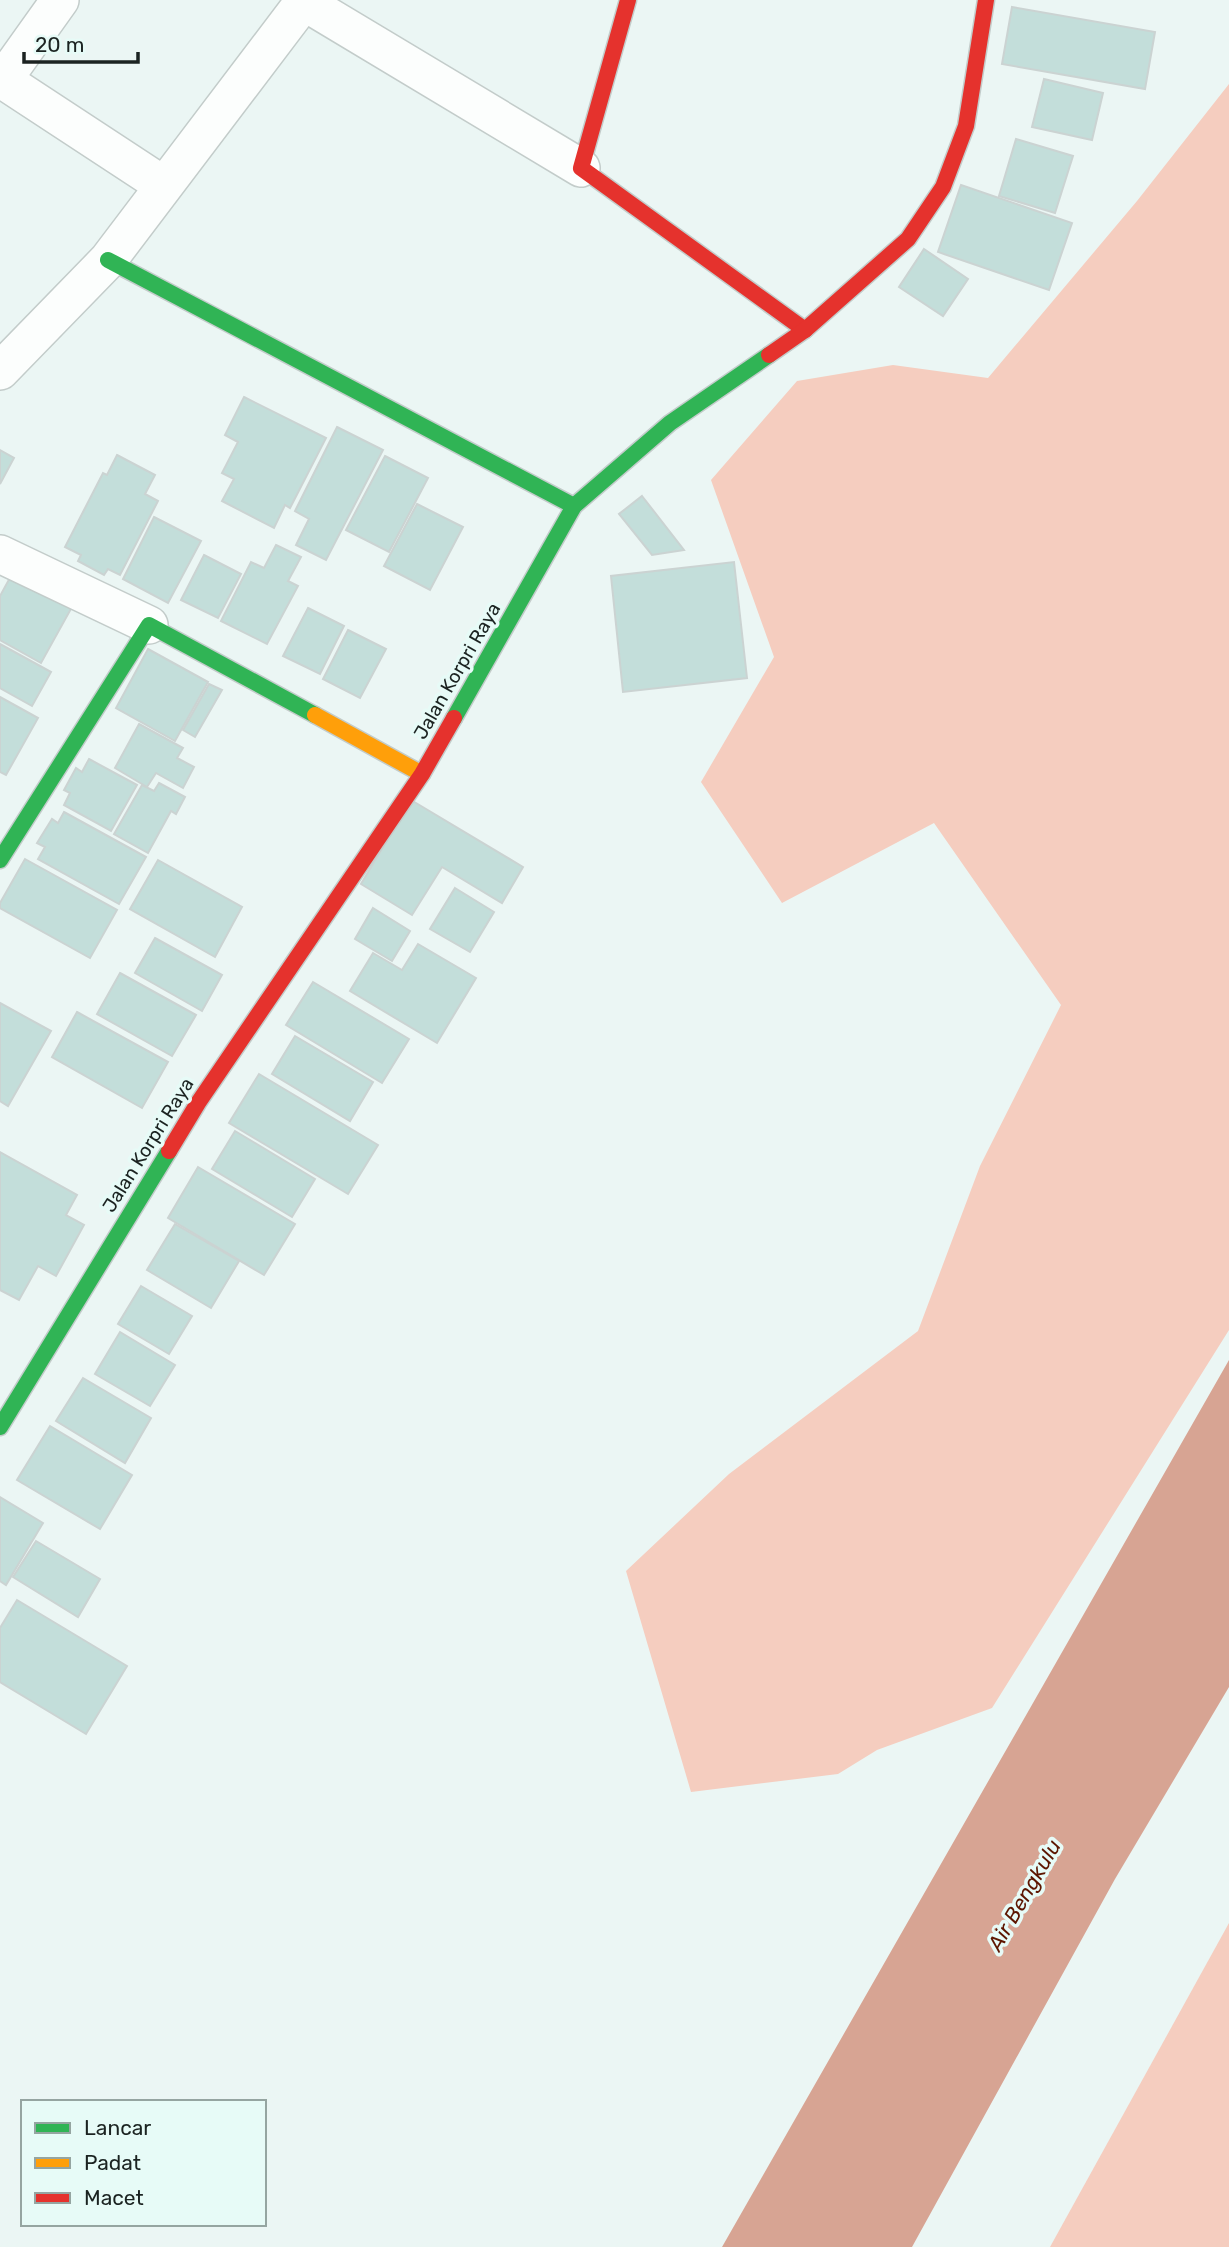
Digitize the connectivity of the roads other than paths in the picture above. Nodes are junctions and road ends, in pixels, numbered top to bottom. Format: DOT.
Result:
graph roads {
  1 [pos="60,0"];
  2 [pos="628,0"];
  3 [pos="986,0"];
  4 [pos="303,1"];
  5 [pos="2,79"];
  6 [pos="581,168"];
  7 [pos="163,185"];
  8 [pos="108,260"];
  9 [pos="805,330"];
  10 [pos="0,371"];
  11 [pos="574,506"];
  12 [pos="0,554"];
  13 [pos="149,625"];
  14 [pos="422,775"];
  15 [pos="0,860"];
  16 [pos="0,1427"];
  1 -- 5 [label="street"];
  2 -- 6 [label="street"];
  3 -- 9 [label="street, Jalan Korpri Raya"];
  4 -- 6 [label="street"];
  4 -- 7 [label="street"];
  5 -- 7 [label="street"];
  6 -- 9 [label="street"];
  7 -- 8 [label="street"];
  8 -- 10 [label="street"];
  8 -- 11 [label="street"];
  9 -- 11 [label="street, Jalan Korpri Raya"];
  11 -- 14 [label="street, Jalan Korpri Raya"];
  12 -- 13 [label="street"];
  13 -- 14 [label="street"];
  13 -- 15 [label="street"];
  14 -- 16 [label="street, Jalan Korpri Raya"];
}
